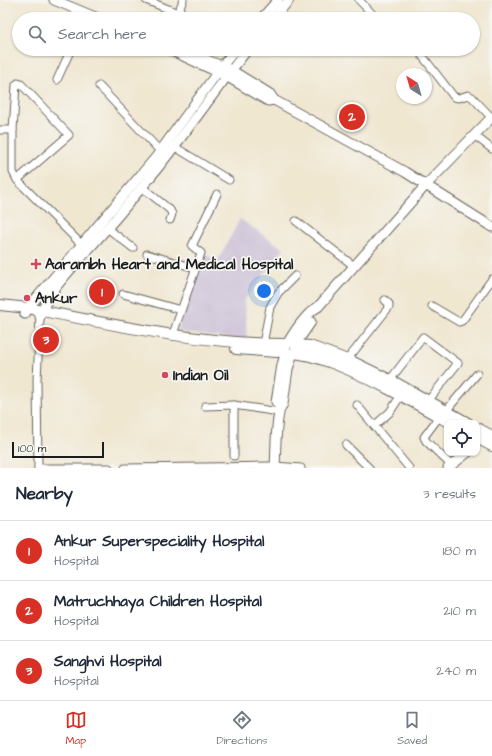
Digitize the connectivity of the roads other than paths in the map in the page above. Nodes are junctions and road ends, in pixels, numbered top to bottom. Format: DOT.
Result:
graph roads {
  1 [pos="54,0"];
  2 [pos="146,0"];
  3 [pos="184,0"];
  4 [pos="278,0"];
  5 [pos="289,0"];
  6 [pos="359,0"];
  7 [pos="79,12"];
  8 [pos="168,12"];
  9 [pos="178,12"];
  10 [pos="267,12"];
  11 [pos="279,12"];
  12 [pos="370,12"];
  13 [pos="68,56"];
  14 [pos="186,56"];
  15 [pos="195,56"];
  16 [pos="232,56"];
  17 [pos="240,56"];
  18 [pos="422,56"];
  19 [pos="224,71"];
  20 [pos="57,80"];
  21 [pos="100,86"];
  22 [pos="492,117"];
  23 [pos="0,130"];
  24 [pos="13,130"];
  25 [pos="474,135"];
  26 [pos="175,147"];
  27 [pos="492,150"];
  28 [pos="160,151"];
  29 [pos="17,180"];
  30 [pos="228,180"];
  31 [pos="426,185"];
  32 [pos="142,187"];
  33 [pos="217,194"];
  34 [pos="170,220"];
  35 [pos="296,221"];
  36 [pos="492,227"];
  37 [pos="106,228"];
  38 [pos="82,245"];
  39 [pos="133,248"];
  40 [pos="147,254"];
  41 [pos="354,266"];
  42 [pos="196,268"];
  43 [pos="295,276"];
  44 [pos="492,279"];
  45 [pos="123,294"];
  46 [pos="385,300"];
  47 [pos="0,305"];
  48 [pos="432,306"];
  49 [pos="181,310"];
  50 [pos="0,311"];
  51 [pos="26,311"];
  52 [pos="40,314"];
  53 [pos="173,334"];
  54 [pos="263,344"];
  55 [pos="290,348"];
  56 [pos="347,360"];
  57 [pos="477,374"];
  58 [pos="390,380"];
  59 [pos="401,395"];
  60 [pos="428,401"];
  61 [pos="234,405"];
  62 [pos="357,405"];
  63 [pos="205,406"];
  64 [pos="280,409"];
  65 [pos="443,414"];
  66 [pos="448,420"];
  67 [pos="460,420"];
  68 [pos="374,426"];
  69 [pos="485,438"];
  70 [pos="346,445"];
  71 [pos="492,446"];
  72 [pos="234,456"];
  73 [pos="463,456"];
  74 [pos="275,467"];
  75 [pos="449,467"];
  76 [pos="38,468"];
  77 [pos="109,468"];
  78 [pos="125,468"];
  79 [pos="301,468"];
  80 [pos="369,468"];
  81 [pos="409,468"];
  1 -- 7 [label="street"];
  2 -- 8 [label="street"];
  3 -- 9 [label="street"];
  4 -- 10 [label="street"];
  5 -- 11 [label="street"];
  6 -- 12 [label="street"];
  13 -- 20 [label="street"];
  14 -- 19 [label="street"];
  15 -- 19 [label="street"];
  16 -- 19 [label="street"];
  17 -- 19 [label="street"];
  18 -- 22 [label="street"];
  19 -- 26 [label="street"];
  19 -- 28 [label="street"];
  19 -- 31 [label="street"];
  21 -- 28 [label="street"];
  22 -- 25 [label="street"];
  23 -- 24 [label="street"];
  24 -- 29 [label="street"];
  24 -- 29 [label="street"];
  25 -- 27 [label="street"];
  25 -- 31 [label="street"];
  26 -- 30 [label="street"];
  26 -- 32 [label="street"];
  28 -- 38 [label="street"];
  29 -- 38 [label="street"];
  31 -- 36 [label="street"];
  31 -- 41 [label="street"];
  32 -- 34 [label="street"];
  32 -- 37 [label="street"];
  33 -- 42 [label="street"];
  35 -- 41 [label="street"];
  37 -- 39 [label="street"];
  37 -- 52 [label="street"];
  38 -- 51 [label="street"];
  40 -- 42 [label="street"];
  41 -- 55 [label="street"];
  42 -- 49 [label="street"];
  43 -- 54 [label="street"];
  44 -- 48 [label="street"];
  45 -- 49 [label="street"];
  46 -- 56 [label="street"];
  47 -- 51 [label="main road"];
  49 -- 53 [label="street"];
  50 -- 51 [label="main road"];
  51 -- 52 [label="main road"];
  52 -- 53 [label="main road"];
  52 -- 55 [label="main road"];
  52 -- 76 [label="street"];
  53 -- 54 [label="main road"];
  54 -- 55 [label="main road"];
  55 -- 56 [label="main road"];
  55 -- 59 [label="main road"];
  55 -- 64 [label="street"];
  56 -- 58 [label="main road"];
  57 -- 65 [label="street"];
  58 -- 60 [label="main road"];
  58 -- 60 [label="street"];
  59 -- 65 [label="main road"];
  59 -- 68 [label="street"];
  60 -- 65 [label="main road"];
  61 -- 63 [label="street"];
  61 -- 64 [label="street"];
  61 -- 72 [label="street"];
  62 -- 68 [label="street"];
  64 -- 74 [label="street"];
  65 -- 66 [label="main road"];
  65 -- 67 [label="main road"];
  65 -- 75 [label="street"];
  68 -- 81 [label="street"];
  69 -- 71 [label="main road"];
  70 -- 80 [label="street"];
  73 -- 75 [label="street"];
  74 -- 78 [label="street"];
  74 -- 79 [label="street"];
  76 -- 77 [label="street"];
}
